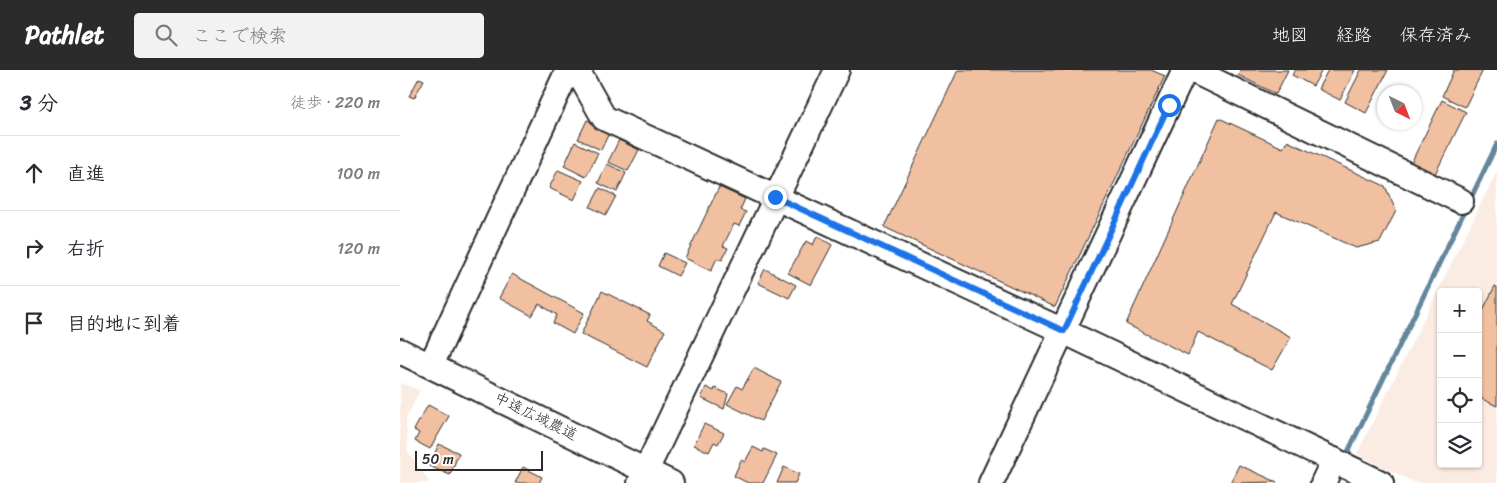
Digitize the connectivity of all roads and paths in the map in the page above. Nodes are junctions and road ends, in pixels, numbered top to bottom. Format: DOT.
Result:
graph roads {
  1 [pos="568,70"];
  2 [pos="577,70"];
  3 [pos="838,70"];
  4 [pos="1185,70"];
  5 [pos="1192,70"];
  6 [pos="775,197"];
  7 [pos="1461,201"];
  8 [pos="1064,331"];
  9 [pos="400,351"];
  10 [pos="431,364"];
  11 [pos="1334,460"];
  12 [pos="643,477"];
  13 [pos="671,483"];
  14 [pos="991,483"];
  15 [pos="1323,483"];
  16 [pos="1381,483"];
  1 -- 10 [label="street"];
  2 -- 6 [label="street"];
  3 -- 6 [label="street"];
  4 -- 8 [label="street"];
  5 -- 7 [label="street"];
  6 -- 8 [label="street"];
  6 -- 12 [label="street"];
  8 -- 11 [label="street"];
  8 -- 14 [label="street"];
  9 -- 10 [label="street, 中遠広域農道"];
  10 -- 12 [label="street, 中遠広域農道"];
  11 -- 15 [label="street"];
  11 -- 16 [label="street"];
  12 -- 13 [label="street, 中遠広域農道"];
}
